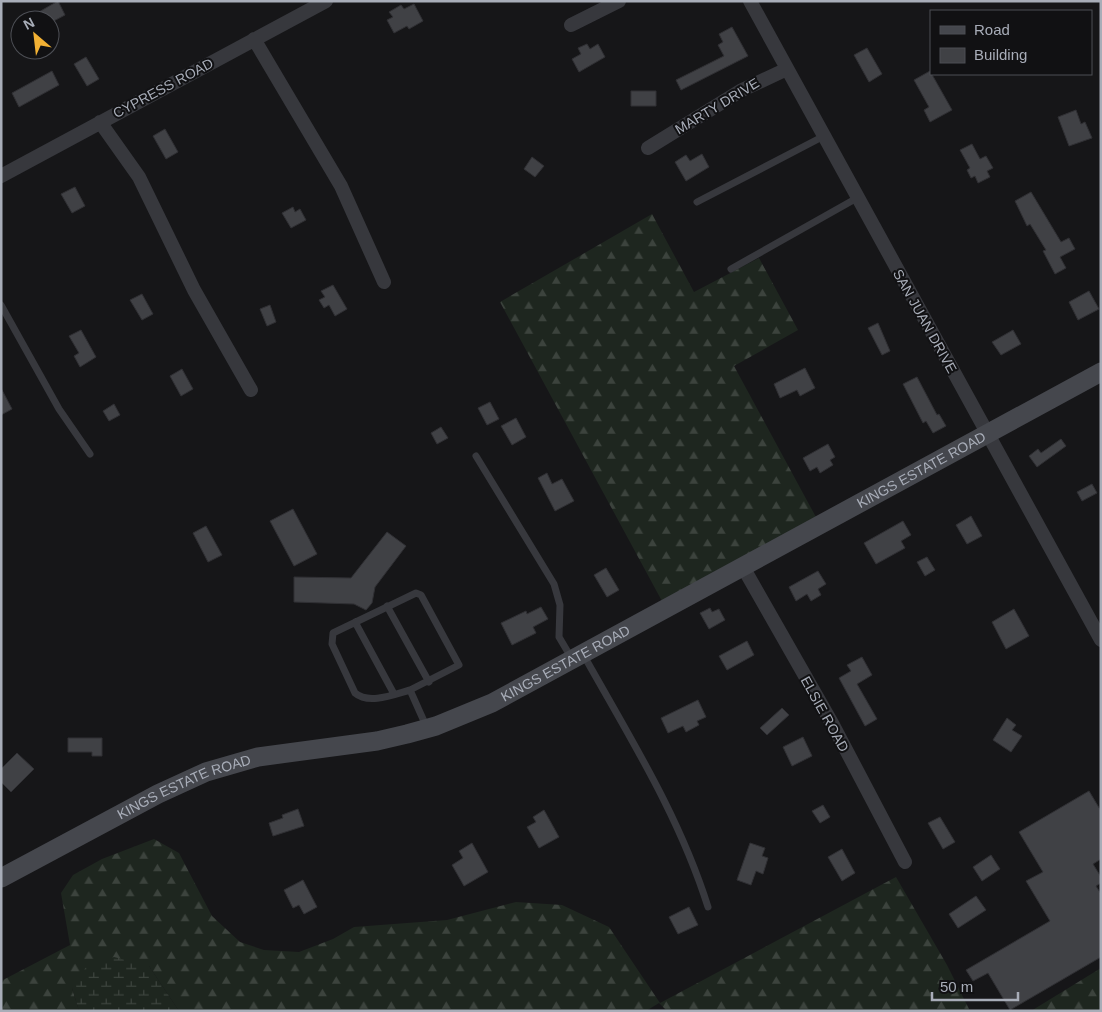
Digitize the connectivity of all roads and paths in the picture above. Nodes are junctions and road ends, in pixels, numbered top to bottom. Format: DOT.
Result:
graph roads {
  1 [pos="326,1"];
  2 [pos="619,1"];
  3 [pos="750,1"];
  4 [pos="571,25"];
  5 [pos="254,39"];
  6 [pos="788,69"];
  7 [pos="100,122"];
  8 [pos="824,136"];
  9 [pos="648,148"];
  10 [pos="1,176"];
  11 [pos="857,198"];
  12 [pos="696,202"];
  13 [pos="731,269"];
  14 [pos="384,282"];
  15 [pos="1,305"];
  16 [pos="1101,372"];
  17 [pos="251,390"];
  18 [pos="988,434"];
  19 [pos="90,454"];
  20 [pos="476,456"];
  21 [pos="743,567"];
  22 [pos="387,606"];
  23 [pos="355,622"];
  24 [pos="1101,640"];
  25 [pos="577,657"];
  26 [pos="429,682"];
  27 [pos="410,690"];
  28 [pos="394,694"];
  29 [pos="427,728"];
  30 [pos="905,862"];
  31 [pos="1,878"];
  32 [pos="708,908"];
  1 -- 5 [label="street, CYPRESS ROAD"];
  2 -- 4 [label="street"];
  3 -- 6 [label="street, SAN JUAN DRIVE"];
  5 -- 7 [label="street, CYPRESS ROAD"];
  5 -- 14 [label="street"];
  6 -- 8 [label="street, SAN JUAN DRIVE"];
  6 -- 9 [label="street, MARTY DRIVE"];
  7 -- 10 [label="street, CYPRESS ROAD"];
  7 -- 17 [label="street"];
  8 -- 11 [label="street, SAN JUAN DRIVE"];
  8 -- 12 [label="lane"];
  11 -- 13 [label="lane"];
  11 -- 18 [label="street, SAN JUAN DRIVE"];
  15 -- 19 [label="lane"];
  16 -- 18 [label="street, KINGS ESTATE ROAD"];
  18 -- 21 [label="street, KINGS ESTATE ROAD"];
  18 -- 24 [label="street, SAN JUAN DRIVE"];
  20 -- 25 [label="lane"];
  21 -- 25 [label="street, KINGS ESTATE ROAD"];
  21 -- 30 [label="street, ELSIE ROAD"];
  22 -- 23 [label="lane"];
  22 -- 26 [label="lane"];
  22 -- 26 [label="lane"];
  23 -- 28 [label="lane"];
  23 -- 28 [label="lane"];
  25 -- 29 [label="street, KINGS ESTATE ROAD"];
  25 -- 32 [label="lane"];
  26 -- 27 [label="lane"];
  27 -- 28 [label="lane"];
  27 -- 29 [label="lane"];
  29 -- 31 [label="street, KINGS ESTATE ROAD"];
}
